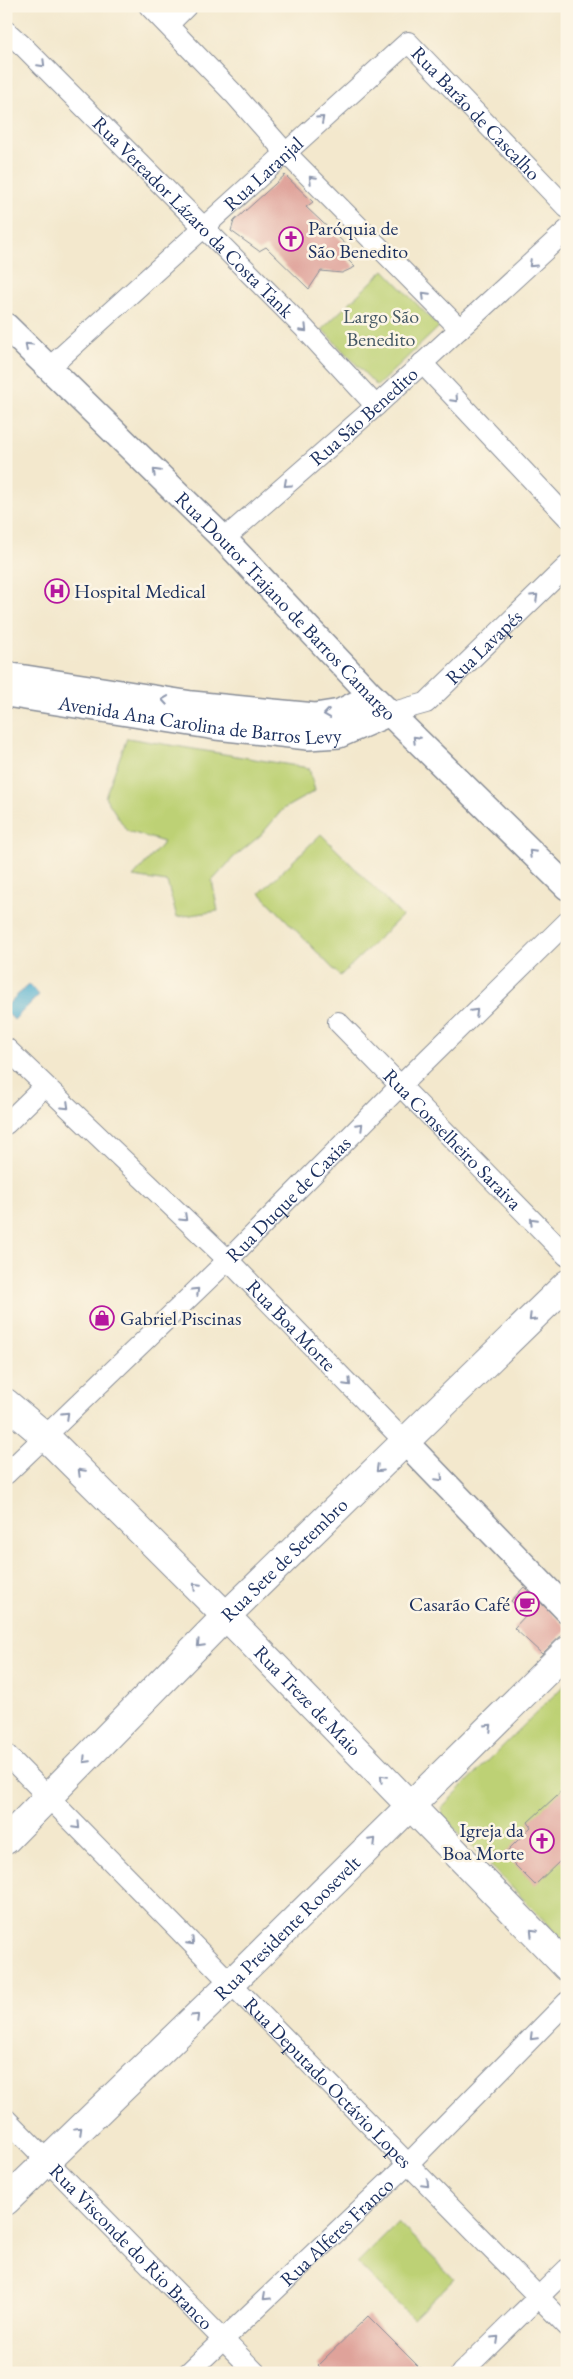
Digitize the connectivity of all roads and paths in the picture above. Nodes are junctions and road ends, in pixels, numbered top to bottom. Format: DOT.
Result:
graph roads {
  1 [pos="149,6"];
  2 [pos="187,6"];
  3 [pos="168,25"];
  4 [pos="6,31"];
  5 [pos="408,42"];
  6 [pos="285,152"];
  7 [pos="567,208"];
  8 [pos="204,229"];
  9 [pos="567,230"];
  10 [pos="6,326"];
  11 [pos="460,329"];
  12 [pos="422,363"];
  13 [pos="50,367"];
  14 [pos="376,406"];
  15 [pos="567,517"];
  16 [pos="224,540"];
  17 [pos="567,566"];
  18 [pos="6,675"];
  19 [pos="6,694"];
  20 [pos="372,696"];
  21 [pos="390,713"];
  22 [pos="567,887"];
  23 [pos="567,922"];
  24 [pos="338,1022"];
  25 [pos="6,1048"];
  26 [pos="401,1085"];
  27 [pos="45,1086"];
  28 [pos="6,1124"];
  29 [pos="567,1256"];
  30 [pos="228,1260"];
  31 [pos="567,1284"];
  32 [pos="6,1403"];
  33 [pos="45,1436"];
  34 [pos="406,1443"];
  35 [pos="6,1474"];
  36 [pos="567,1610"];
  37 [pos="226,1616"];
  38 [pos="567,1651"];
  39 [pos="6,1754"];
  40 [pos="50,1797"];
  41 [pos="409,1805"];
  42 [pos="6,1840"];
  43 [pos="567,1967"];
  44 [pos="231,1983"];
  45 [pos="567,2002"];
  46 [pos="6,2119"];
  47 [pos="47,2161"];
  48 [pos="406,2165"];
  49 [pos="6,2201"];
  50 [pos="567,2269"];
  51 [pos="538,2297"];
  52 [pos="567,2326"];
  53 [pos="223,2339"];
  54 [pos="188,2373"];
  55 [pos="256,2373"];
  56 [pos="461,2373"];
  1 -- 3 [label="street"];
  2 -- 3 [label="street"];
  3 -- 6 [label="street"];
  4 -- 8 [label="street, Rua Vereador Lázaro da Costa Tank, one-way"];
  6 -- 5 [label="street, Rua Laranjal, one-way"];
  5 -- 7 [label="street, Rua Barão de Cascalho"];
  6 -- 8 [label="street, Rua Laranjal"];
  11 -- 6 [label="street, one-way"];
  8 -- 13 [label="street, Rua Laranjal"];
  8 -- 14 [label="street, Rua Vereador Lázaro da Costa Tank, one-way"];
  9 -- 11 [label="street, Rua São Benedito, one-way"];
  13 -- 10 [label="street, Rua Doutor Trajano de Barros Camargo, one-way"];
  11 -- 12 [label="street, Rua São Benedito"];
  12 -- 14 [label="street, Rua São Benedito"];
  12 -- 15 [label="street, one-way"];
  16 -- 13 [label="street, Rua Doutor Trajano de Barros Camargo, one-way"];
  14 -- 16 [label="street, Rua São Benedito, one-way"];
  16 -- 20 [label="street, Rua Doutor Trajano de Barros Camargo"];
  21 -- 17 [label="street, Rua Lavapés, one-way"];
  20 -- 18 [label="street, Avenida Ana Carolina de Barros Levy, one-way"];
  19 -- 21 [label="street, Avenida Ana Carolina de Barros Levy"];
  20 -- 21 [label="street, Rua Doutor Trajano de Barros Camargo"];
  22 -- 21 [label="street, Rua Doutor Trajano de Barros Camargo, one-way"];
  26 -- 23 [label="street, Rua Duque de Caxias, one-way"];
  24 -- 26 [label="street, Rua Conselheiro Saraiva"];
  25 -- 27 [label="street, Rua Boa Morte"];
  29 -- 26 [label="street, Rua Conselheiro Saraiva, one-way"];
  30 -- 26 [label="street, Rua Duque de Caxias, one-way"];
  27 -- 28 [label="street"];
  27 -- 30 [label="street, Rua Boa Morte, one-way"];
  33 -- 30 [label="street, Rua Duque de Caxias, one-way"];
  30 -- 34 [label="street, Rua Boa Morte, one-way"];
  31 -- 34 [label="main road, Rua Sete de Setembro, one-way"];
  32 -- 33 [label="main road, Rua Treze de Maio"];
  33 -- 35 [label="street, Rua Duque de Caxias"];
  37 -- 33 [label="main road, Rua Treze de Maio, one-way"];
  34 -- 36 [label="street, Rua Boa Morte, one-way"];
  34 -- 37 [label="main road, Rua Sete de Setembro, one-way"];
  37 -- 40 [label="main road, Rua Sete de Setembro, one-way"];
  41 -- 37 [label="main road, Rua Treze de Maio, one-way"];
  41 -- 38 [label="main road, Rua Presidente Roosevelt, one-way"];
  39 -- 40 [label="street, Rua Deputado Octávio Lopes"];
  40 -- 42 [label="main road, Rua Sete de Setembro"];
  40 -- 44 [label="street, Rua Deputado Octávio Lopes, one-way"];
  43 -- 41 [label="main road, Rua Treze de Maio, one-way"];
  44 -- 41 [label="main road, Rua Presidente Roosevelt, one-way"];
  47 -- 44 [label="main road, Rua Presidente Roosevelt, one-way"];
  44 -- 48 [label="street, Rua Deputado Octávio Lopes"];
  45 -- 48 [label="street, Rua Alferes Franco, one-way"];
  46 -- 47 [label="street, Rua Visconde do Rio Branco"];
  47 -- 49 [label="main road, Rua Presidente Roosevelt"];
  47 -- 53 [label="street, Rua Visconde do Rio Branco"];
  48 -- 51 [label="street, Rua Deputado Octávio Lopes, one-way"];
  48 -- 53 [label="street, Rua Alferes Franco, one-way"];
  50 -- 51 [label="street"];
  51 -- 52 [label="street, Rua Deputado Octávio Lopes"];
  56 -- 51 [label="street, one-way"];
  53 -- 54 [label="street, Rua Alferes Franco"];
  53 -- 55 [label="street, Rua Visconde do Rio Branco"];
}
